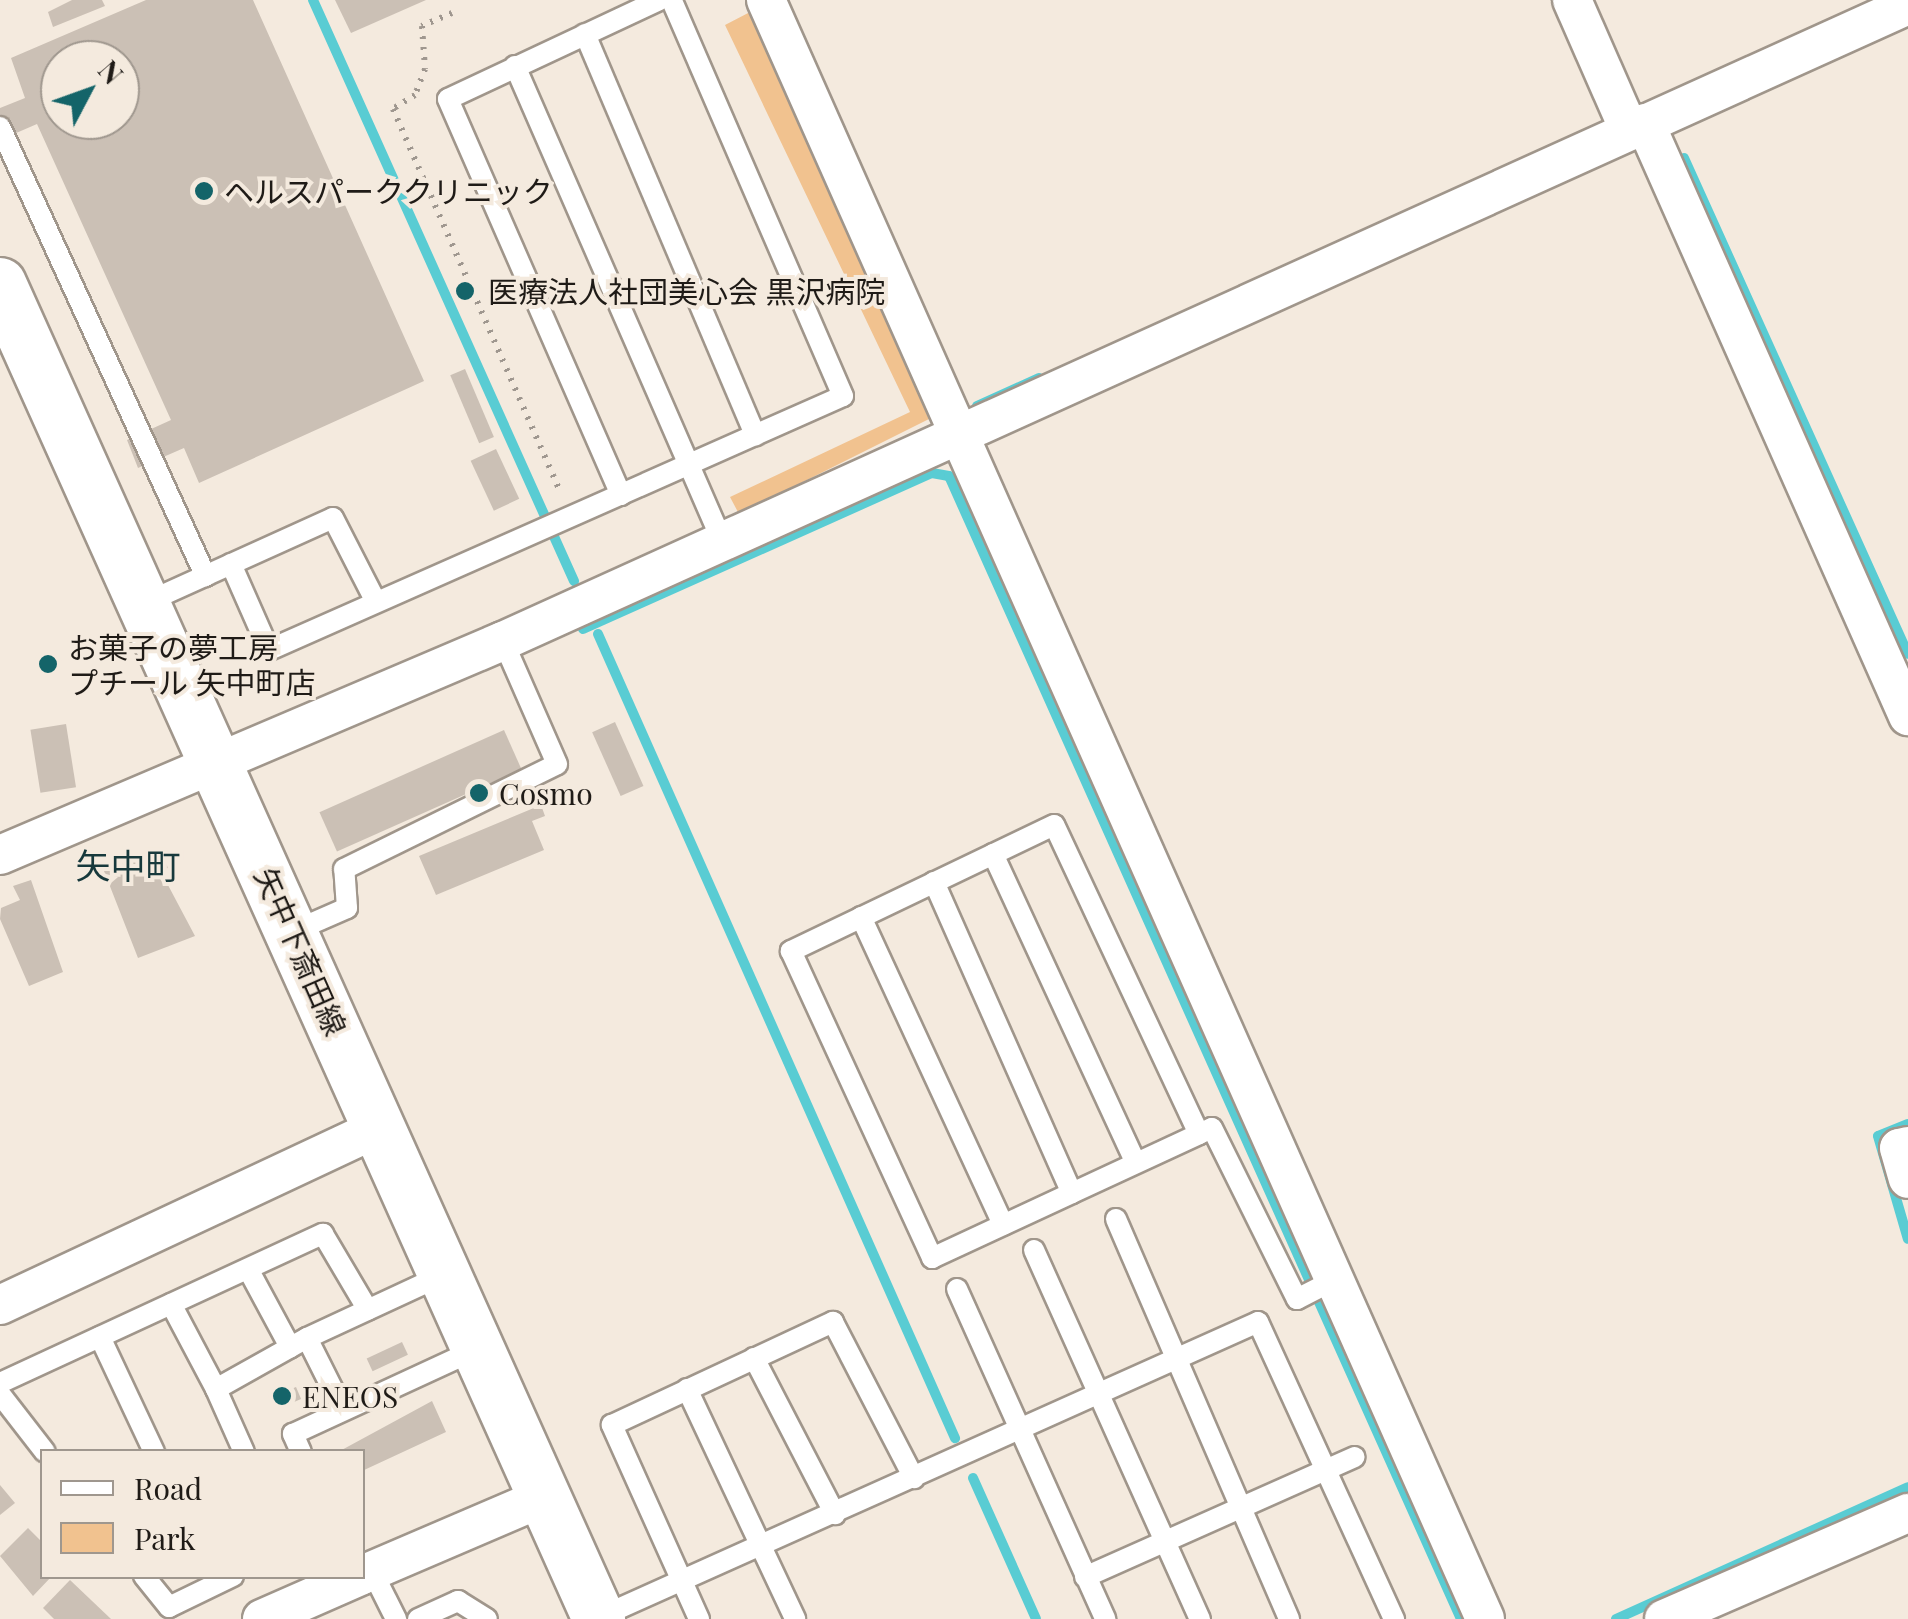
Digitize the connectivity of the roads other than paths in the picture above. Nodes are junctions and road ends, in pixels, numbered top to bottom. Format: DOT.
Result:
graph roads {
  1 [pos="659,0"];
  2 [pos="672,0"];
  3 [pos="766,0"];
  4 [pos="1572,0"];
  5 [pos="1908,5"];
  6 [pos="585,34"];
  7 [pos="515,66"];
  8 [pos="0,127"];
  9 [pos="1637,127"];
  10 [pos="4,306"];
  11 [pos="755,435"];
  12 [pos="958,438"];
  13 [pos="689,466"];
  14 [pos="621,495"];
  15 [pos="718,530"];
  16 [pos="232,564"];
  17 [pos="206,576"];
  18 [pos="376,602"];
  19 [pos="146,603"];
  20 [pos="503,641"];
  21 [pos="1908,716"];
  22 [pos="220,767"];
  23 [pos="993,854"];
  24 [pos="0,855"];
  25 [pos="934,882"];
  26 [pos="860,918"];
  27 [pos="292,932"];
  28 [pos="378,1128"];
  29 [pos="1199,1134"];
  30 [pos="1908,1146"];
  31 [pos="1136,1163"];
  32 [pos="1908,1178"];
  33 [pos="1072,1193"];
  34 [pos="1116,1219"];
  35 [pos="1003,1225"];
  36 [pos="1034,1250"];
  37 [pos="248,1269"];
  38 [pos="444,1275"];
  39 [pos="1322,1286"];
  40 [pos="957,1289"];
  41 [pos="172,1304"];
  42 [pos="0,1305"];
  43 [pos="368,1310"];
  44 [pos="100,1337"];
  45 [pos="299,1342"];
  46 [pos="477,1349"];
  47 [pos="754,1358"];
  48 [pos="1176,1360"];
  49 [pos="0,1383"];
  50 [pos="216,1388"];
  51 [pos="688,1390"];
  52 [pos="0,1394"];
  53 [pos="1099,1395"];
  54 [pos="342,1408"];
  55 [pos="1020,1431"];
  56 [pos="44,1449"];
  57 [pos="153,1449"];
  58 [pos="243,1449"];
  59 [pos="300,1449"];
  60 [pos="1354,1457"];
  61 [pos="1326,1470"];
  62 [pos="914,1478"];
  63 [pos="544,1496"];
  64 [pos="1241,1508"];
  65 [pos="1908,1512"];
  66 [pos="834,1514"];
  67 [pos="1165,1542"];
  68 [pos="762,1546"];
  69 [pos="365,1574"];
  70 [pos="1085,1577"];
  71 [pos="365,1578"];
  72 [pos="146,1579"];
  73 [pos="221,1579"];
  74 [pos="344,1579"];
  75 [pos="682,1582"];
  76 [pos="305,1587"];
  77 [pos="262,1619"];
  78 [pos="396,1619"];
  79 [pos="418,1619"];
  80 [pos="488,1619"];
  81 [pos="599,1619"];
  82 [pos="698,1619"];
  83 [pos="795,1619"];
  84 [pos="1105,1619"];
  85 [pos="1200,1619"];
  86 [pos="1289,1619"];
  87 [pos="1394,1619"];
  88 [pos="1485,1619"];
  89 [pos="1664,1619"];
  1 -- 6 [label="lane"];
  2 -- 11 [label="lane"];
  3 -- 12 [label="street"];
  4 -- 9 [label="street"];
  5 -- 9 [label="street"];
  6 -- 7 [label="lane"];
  6 -- 11 [label="lane"];
  7 -- 13 [label="lane"];
  7 -- 14 [label="lane"];
  8 -- 17 [label="lane"];
  9 -- 12 [label="street"];
  9 -- 21 [label="street"];
  10 -- 19 [label="street, 矢中下斎田線"];
  11 -- 13 [label="lane"];
  12 -- 15 [label="street"];
  12 -- 39 [label="street"];
  13 -- 14 [label="lane"];
  13 -- 15 [label="lane"];
  14 -- 18 [label="lane"];
  15 -- 20 [label="street"];
  16 -- 17 [label="lane"];
  16 -- 18 [label="lane"];
  16 -- 18 [label="lane"];
  17 -- 19 [label="lane"];
  19 -- 22 [label="street, 矢中下斎田線"];
  20 -- 22 [label="street"];
  20 -- 27 [label="lane"];
  22 -- 24 [label="street"];
  22 -- 27 [label="street, 矢中下斎田線"];
  23 -- 25 [label="lane"];
  23 -- 29 [label="lane"];
  23 -- 31 [label="lane"];
  25 -- 26 [label="lane"];
  25 -- 33 [label="lane"];
  26 -- 35 [label="lane"];
  26 -- 35 [label="lane"];
  27 -- 28 [label="street, 矢中下斎田線"];
  28 -- 38 [label="street, 矢中下斎田線"];
  28 -- 42 [label="street"];
  29 -- 31 [label="lane"];
  29 -- 39 [label="lane"];
  30 -- 32 [label="street"];
  31 -- 33 [label="lane"];
  33 -- 35 [label="lane"];
  34 -- 48 [label="lane"];
  36 -- 53 [label="lane"];
  37 -- 41 [label="lane"];
  37 -- 43 [label="lane"];
  37 -- 45 [label="lane"];
  38 -- 43 [label="lane"];
  38 -- 46 [label="street, 矢中下斎田線"];
  39 -- 88 [label="street"];
  40 -- 55 [label="lane"];
  41 -- 44 [label="lane"];
  41 -- 50 [label="lane"];
  43 -- 45 [label="lane"];
  44 -- 49 [label="lane"];
  44 -- 57 [label="lane"];
  45 -- 50 [label="lane"];
  45 -- 54 [label="lane"];
  46 -- 54 [label="lane"];
  46 -- 63 [label="street, 矢中下斎田線"];
  47 -- 51 [label="lane"];
  47 -- 62 [label="lane"];
  47 -- 66 [label="lane"];
  48 -- 53 [label="lane"];
  48 -- 61 [label="lane"];
  48 -- 64 [label="lane"];
  50 -- 58 [label="lane"];
  51 -- 68 [label="lane"];
  51 -- 75 [label="lane"];
  52 -- 56 [label="lane"];
  53 -- 55 [label="lane"];
  53 -- 67 [label="lane"];
  54 -- 59 [label="lane"];
  55 -- 62 [label="lane"];
  55 -- 70 [label="lane"];
  60 -- 61 [label="lane"];
  61 -- 64 [label="lane"];
  61 -- 87 [label="lane"];
  62 -- 66 [label="lane"];
  63 -- 69 [label="street"];
  63 -- 81 [label="street, 矢中下斎田線"];
  64 -- 67 [label="lane"];
  64 -- 86 [label="lane"];
  65 -- 89 [label="street"];
  66 -- 68 [label="lane"];
  67 -- 70 [label="lane"];
  67 -- 85 [label="lane"];
  68 -- 75 [label="lane"];
  68 -- 83 [label="lane"];
  70 -- 84 [label="lane"];
  71 -- 78 [label="lane"];
  72 -- 73 [label="lane"];
  74 -- 76 [label="street"];
  75 -- 81 [label="lane"];
  75 -- 82 [label="lane"];
  76 -- 77 [label="street"];
  79 -- 80 [label="lane"];
}
